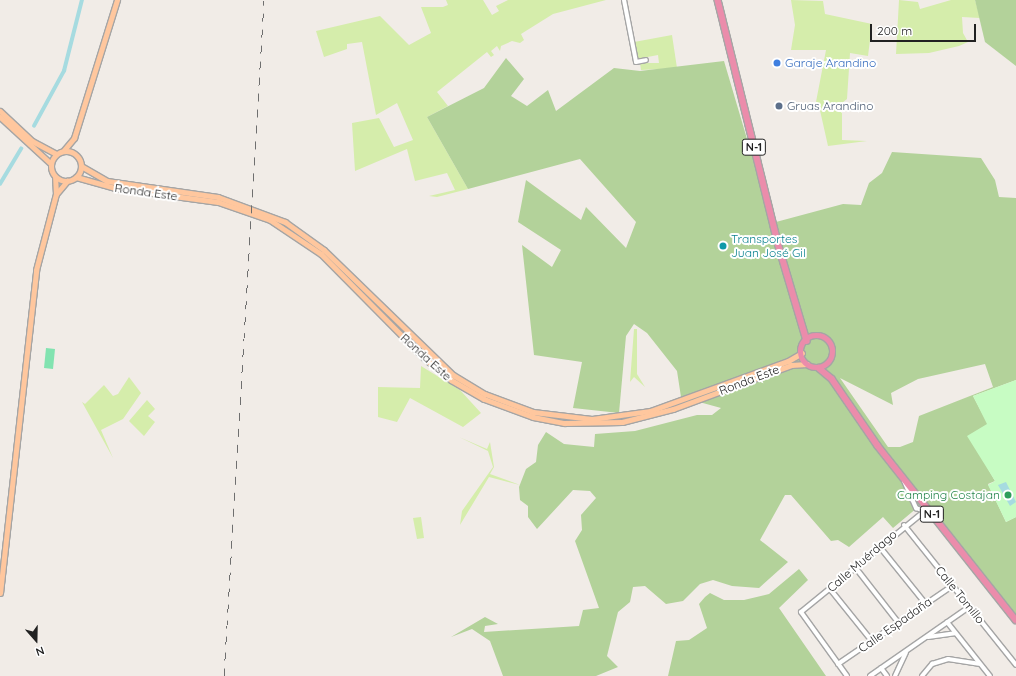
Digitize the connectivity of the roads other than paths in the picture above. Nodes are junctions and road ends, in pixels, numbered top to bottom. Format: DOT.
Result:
graph roads {
  1 [pos="117,0"];
  2 [pos="624,0"];
  3 [pos="718,0"];
  4 [pos="646,60"];
  5 [pos="0,110"];
  6 [pos="0,117"];
  7 [pos="74,138"];
  8 [pos="64,150"];
  9 [pos="56,154"];
  10 [pos="76,154"];
  11 [pos="50,163"];
  12 [pos="81,166"];
  13 [pos="55,177"];
  14 [pos="76,177"];
  15 [pos="67,181"];
  16 [pos="56,194"];
  17 [pos="805,326"];
  18 [pos="817,337"];
  19 [pos="807,341"];
  20 [pos="802,353"];
  21 [pos="829,362"];
  22 [pos="807,364"];
  23 [pos="819,368"];
  24 [pos="832,379"];
  25 [pos="903,478"];
  26 [pos="926,510"];
  27 [pos="904,525"];
  28 [pos="879,546"];
  29 [pos="855,567"];
  30 [pos="952,586"];
  31 [pos="830,589"];
  32 [pos="0,593"];
  33 [pos="925,604"];
  34 [pos="969,607"];
  35 [pos="1016,620"];
  36 [pos="898,622"];
  37 [pos="947,622"];
  38 [pos="955,633"];
  39 [pos="923,638"];
  40 [pos="872,641"];
  41 [pos="908,649"];
  42 [pos="838,664"];
  43 [pos="981,665"];
  44 [pos="1016,665"];
  45 [pos="881,668"];
  46 [pos="847,676"];
  47 [pos="870,676"];
  48 [pos="887,676"];
  49 [pos="895,676"];
  50 [pos="922,676"];
  51 [pos="990,676"];
  1 -- 7 [label="main road"];
  2 -- 4 [label="street"];
  3 -- 17 [label="highway, N-1"];
  5 -- 9 [label="main road"];
  6 -- 11 [label="main road"];
  7 -- 8 [label="main road"];
  7 -- 10 [label="main road"];
  8 -- 9 [label="main road"];
  8 -- 10 [label="main road"];
  9 -- 11 [label="main road"];
  10 -- 12 [label="main road"];
  11 -- 13 [label="main road"];
  12 -- 14 [label="main road"];
  12 -- 20 [label="main road, Ronda Este"];
  13 -- 15 [label="main road"];
  13 -- 16 [label="main road"];
  14 -- 15 [label="main road"];
  14 -- 22 [label="main road, Ronda Este"];
  15 -- 16 [label="main road"];
  16 -- 32 [label="main road"];
  17 -- 18 [label="highway, N-1"];
  17 -- 19 [label="highway, N-1"];
  18 -- 19 [label="highway"];
  18 -- 21 [label="highway, N-1"];
  19 -- 20 [label="highway"];
  20 -- 22 [label="highway"];
  21 -- 23 [label="highway"];
  21 -- 24 [label="highway, N-1"];
  22 -- 23 [label="highway, N-1"];
  23 -- 24 [label="highway, N-1"];
  24 -- 25 [label="highway, N-1"];
  25 -- 26 [label="highway, N-1"];
  25 -- 26 [label="street"];
  26 -- 27 [label="street, Calle Muérdago"];
  26 -- 35 [label="highway, N-1"];
  27 -- 28 [label="street, Calle Muérdago"];
  27 -- 30 [label="street, Calle Tomillo"];
  28 -- 29 [label="street, Calle Muérdago"];
  28 -- 33 [label="street"];
  29 -- 31 [label="street, Calle Muérdago"];
  29 -- 36 [label="street"];
  30 -- 33 [label="street, Calle Espadaña"];
  30 -- 34 [label="street, Calle Tomillo"];
  31 -- 40 [label="street"];
  31 -- 42 [label="street, Calle Muérdago"];
  33 -- 36 [label="street, Calle Espadaña"];
  34 -- 37 [label="street"];
  34 -- 44 [label="street, Calle Tomillo"];
  36 -- 40 [label="street, Calle Espadaña"];
  37 -- 38 [label="street"];
  37 -- 39 [label="street"];
  38 -- 39 [label="street"];
  38 -- 43 [label="street"];
  39 -- 41 [label="street"];
  40 -- 42 [label="street, Calle Espadaña"];
  41 -- 45 [label="street"];
  41 -- 49 [label="street"];
  42 -- 46 [label="street"];
  43 -- 50 [label="street"];
  43 -- 51 [label="street"];
  45 -- 47 [label="street"];
  45 -- 48 [label="street"];
}
